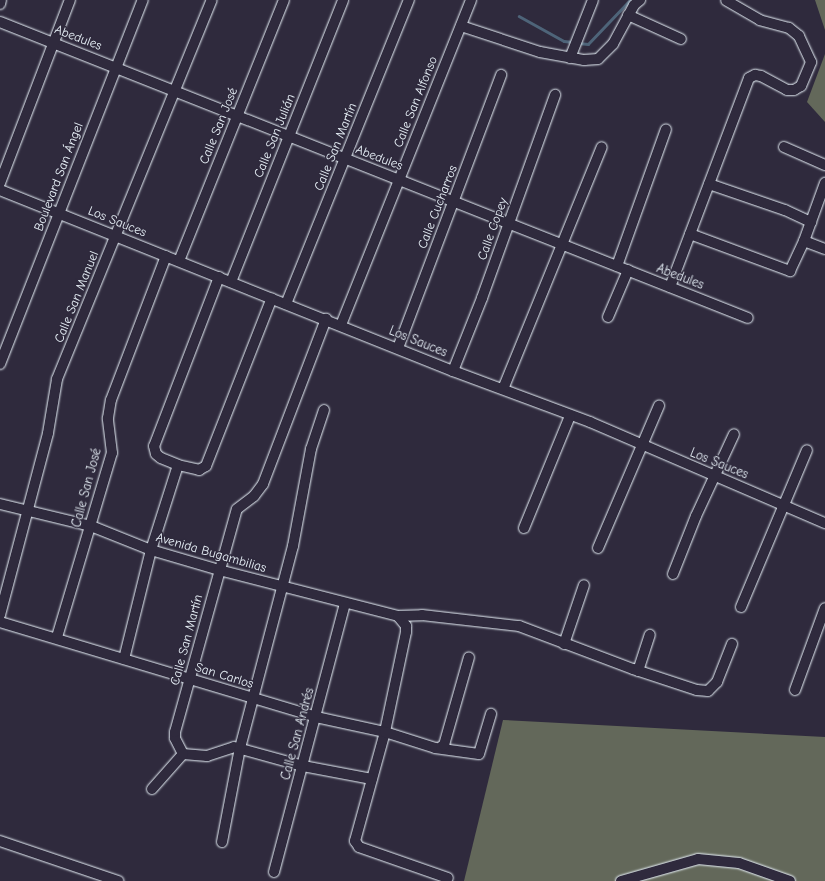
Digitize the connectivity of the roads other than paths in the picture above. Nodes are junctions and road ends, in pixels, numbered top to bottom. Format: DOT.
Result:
graph roads {
  1 [pos="2,0"];
  2 [pos="70,0"];
  3 [pos="143,0"];
  4 [pos="212,0"];
  5 [pos="284,0"];
  6 [pos="343,0"];
  7 [pos="410,0"];
  8 [pos="471,0"];
  9 [pos="592,0"];
  10 [pos="640,0"];
  11 [pos="726,0"];
  12 [pos="0,4"];
  13 [pos="628,16"];
  14 [pos="0,22"];
  15 [pos="461,26"];
  16 [pos="681,39"];
  17 [pos="53,42"];
  18 [pos="570,58"];
  19 [pos="116,66"];
  20 [pos="501,75"];
  21 [pos="175,91"];
  22 [pos="555,95"];
  23 [pos="237,116"];
  24 [pos="666,130"];
  25 [pos="288,137"];
  26 [pos="602,147"];
  27 [pos="784,147"];
  28 [pos="345,159"];
  29 [pos="825,165"];
  30 [pos="399,180"];
  31 [pos="0,183"];
  32 [pos="825,183"];
  33 [pos="709,184"];
  34 [pos="0,190"];
  35 [pos="454,202"];
  36 [pos="59,213"];
  37 [pos="811,222"];
  38 [pos="509,224"];
  39 [pos="690,234"];
  40 [pos="116,236"];
  41 [pos="804,241"];
  42 [pos="563,245"];
  43 [pos="825,248"];
  44 [pos="166,256"];
  45 [pos="179,261"];
  46 [pos="617,266"];
  47 [pos="628,270"];
  48 [pos="219,277"];
  49 [pos="231,282"];
  50 [pos="670,287"];
  51 [pos="272,298"];
  52 [pos="286,304"];
  53 [pos="608,318"];
  54 [pos="748,318"];
  55 [pos="326,319"];
  56 [pos="341,325"];
  57 [pos="398,348"];
  58 [pos="1,360"];
  59 [pos="453,371"];
  60 [pos="503,389"];
  61 [pos="659,406"];
  62 [pos="324,410"];
  63 [pos="570,416"];
  64 [pos="734,434"];
  65 [pos="642,446"];
  66 [pos="807,450"];
  67 [pos="178,465"];
  68 [pos="714,476"];
  69 [pos="0,504"];
  70 [pos="786,505"];
  71 [pos="28,510"];
  72 [pos="825,523"];
  73 [pos="91,526"];
  74 [pos="524,528"];
  75 [pos="598,548"];
  76 [pos="151,550"];
  77 [pos="219,570"];
  78 [pos="673,574"];
  79 [pos="584,585"];
  80 [pos="283,586"];
  81 [pos="345,603"];
  82 [pos="741,607"];
  83 [pos="825,608"];
  84 [pos="0,614"];
  85 [pos="398,616"];
  86 [pos="0,622"];
  87 [pos="650,635"];
  88 [pos="57,638"];
  89 [pos="564,644"];
  90 [pos="732,644"];
  91 [pos="469,658"];
  92 [pos="124,659"];
  93 [pos="638,671"];
  94 [pos="189,679"];
  95 [pos="795,690"];
  96 [pos="253,698"];
  97 [pos="491,714"];
  98 [pos="316,717"];
  99 [pos="384,732"];
  100 [pos="441,747"];
  101 [pos="240,748"];
  102 [pos="183,754"];
  103 [pos="303,766"];
  104 [pos="372,779"];
  105 [pos="152,789"];
  106 [pos="0,841"];
  107 [pos="222,842"];
  108 [pos="274,872"];
  109 [pos="448,878"];
  110 [pos="118,881"];
  111 [pos="621,881"];
  112 [pos="790,881"];
  1 -- 12 [label="street"];
  2 -- 17 [label="street"];
  3 -- 19 [label="street, Boulevard San Ángel"];
  4 -- 21 [label="street, Calle San Manuel"];
  5 -- 23 [label="street, Calle San José"];
  6 -- 25 [label="street, Calle San Julián"];
  7 -- 28 [label="street, Calle San Martín"];
  8 -- 15 [label="street, Calle San Alfonso"];
  9 -- 18 [label="street"];
  10 -- 13 [label="street"];
  11 -- 33 [label="street"];
  13 -- 16 [label="street"];
  13 -- 18 [label="street"];
  14 -- 17 [label="street, Abedules"];
  15 -- 18 [label="street"];
  15 -- 30 [label="street, Calle San Alfonso"];
  17 -- 19 [label="street, Abedules"];
  17 -- 31 [label="street"];
  19 -- 21 [label="street, Abedules"];
  19 -- 36 [label="street, Boulevard San Ángel"];
  20 -- 35 [label="street, Calle Cucharros"];
  21 -- 23 [label="street, Abedules"];
  21 -- 40 [label="street, Calle San Manuel"];
  22 -- 38 [label="street, Calle Copey"];
  23 -- 25 [label="street, Abedules"];
  23 -- 45 [label="street, Calle San José"];
  24 -- 46 [label="street"];
  25 -- 28 [label="street, Abedules"];
  25 -- 49 [label="street, Calle San Julián"];
  26 -- 42 [label="street"];
  27 -- 29 [label="street"];
  28 -- 30 [label="street, Abedules"];
  28 -- 52 [label="street, Calle San Martín"];
  30 -- 35 [label="street, Abedules"];
  30 -- 56 [label="street, Calle San Alfonso"];
  32 -- 37 [label="street"];
  33 -- 37 [label="street"];
  33 -- 39 [label="street"];
  34 -- 36 [label="street, Los Sauces"];
  35 -- 38 [label="street, Abedules"];
  35 -- 57 [label="street, Calle Cucharros"];
  36 -- 40 [label="street, Los Sauces"];
  36 -- 58 [label="street, Boulevard San Ángel"];
  37 -- 41 [label="street"];
  38 -- 42 [label="street, Abedules"];
  38 -- 59 [label="street, Calle Copey"];
  39 -- 41 [label="street"];
  39 -- 50 [label="street"];
  40 -- 44 [label="street, Los Sauces"];
  40 -- 71 [label="street, Calle San Manuel"];
  41 -- 43 [label="street"];
  42 -- 46 [label="street, Abedules"];
  42 -- 60 [label="street"];
  44 -- 45 [label="street, Los Sauces"];
  44 -- 73 [label="street, Calle San José"];
  45 -- 48 [label="street, Los Sauces"];
  46 -- 47 [label="street, Abedules"];
  47 -- 50 [label="street, Abedules"];
  47 -- 53 [label="street"];
  48 -- 49 [label="street, Los Sauces"];
  48 -- 67 [label="street"];
  49 -- 51 [label="street, Los Sauces"];
  50 -- 54 [label="street, Abedules"];
  51 -- 52 [label="street, Los Sauces"];
  51 -- 67 [label="street"];
  52 -- 55 [label="street, Los Sauces"];
  55 -- 56 [label="street, Los Sauces"];
  55 -- 77 [label="street, Calle San Martín"];
  56 -- 57 [label="street, Los Sauces"];
  57 -- 59 [label="street, Los Sauces"];
  59 -- 60 [label="street, Los Sauces"];
  60 -- 63 [label="street, Los Sauces"];
  61 -- 65 [label="street"];
  62 -- 80 [label="street"];
  63 -- 65 [label="street, Los Sauces"];
  63 -- 74 [label="street"];
  64 -- 68 [label="street"];
  65 -- 68 [label="street, Los Sauces"];
  65 -- 75 [label="street"];
  66 -- 70 [label="street"];
  67 -- 76 [label="street"];
  68 -- 70 [label="street, Los Sauces"];
  68 -- 78 [label="street"];
  69 -- 71 [label="street, Avenida Bugambilias"];
  70 -- 72 [label="street, Los Sauces"];
  70 -- 82 [label="street"];
  71 -- 73 [label="street, Avenida Bugambilias"];
  71 -- 84 [label="street, Calle San Manuel"];
  73 -- 76 [label="street, Avenida Bugambilias"];
  73 -- 88 [label="street, Calle San José"];
  76 -- 77 [label="street, Avenida Bugambilias"];
  76 -- 92 [label="street"];
  77 -- 80 [label="street, Avenida Bugambilias"];
  77 -- 94 [label="street, Calle San Martín"];
  79 -- 89 [label="street"];
  80 -- 81 [label="street, Avenida Bugambilias"];
  80 -- 96 [label="street"];
  81 -- 85 [label="street, Avenida Bugambilias"];
  81 -- 98 [label="street, Calle San Andrés"];
  83 -- 95 [label="street"];
  85 -- 89 [label="street, Avenida Bugambilias"];
  85 -- 99 [label="street"];
  86 -- 88 [label="street, San Carlos"];
  87 -- 93 [label="street"];
  88 -- 92 [label="street, San Carlos"];
  89 -- 93 [label="street, Avenida Bugambilias"];
  90 -- 93 [label="street, Avenida Bugambilias"];
  91 -- 100 [label="street"];
  92 -- 94 [label="street, San Carlos"];
  94 -- 96 [label="street, San Carlos"];
  94 -- 102 [label="street, Calle San Martín"];
  96 -- 98 [label="street, San Carlos"];
  96 -- 101 [label="street"];
  97 -- 100 [label="street, San Carlos"];
  98 -- 99 [label="street, San Carlos"];
  98 -- 103 [label="street, Calle San Andrés"];
  99 -- 100 [label="street, San Carlos"];
  99 -- 104 [label="street"];
  101 -- 102 [label="street"];
  101 -- 103 [label="street"];
  101 -- 107 [label="street"];
  102 -- 105 [label="street"];
  103 -- 104 [label="street"];
  103 -- 108 [label="street, Calle San Andrés"];
  104 -- 109 [label="street"];
  106 -- 110 [label="street"];
  111 -- 112 [label="street"];
}
